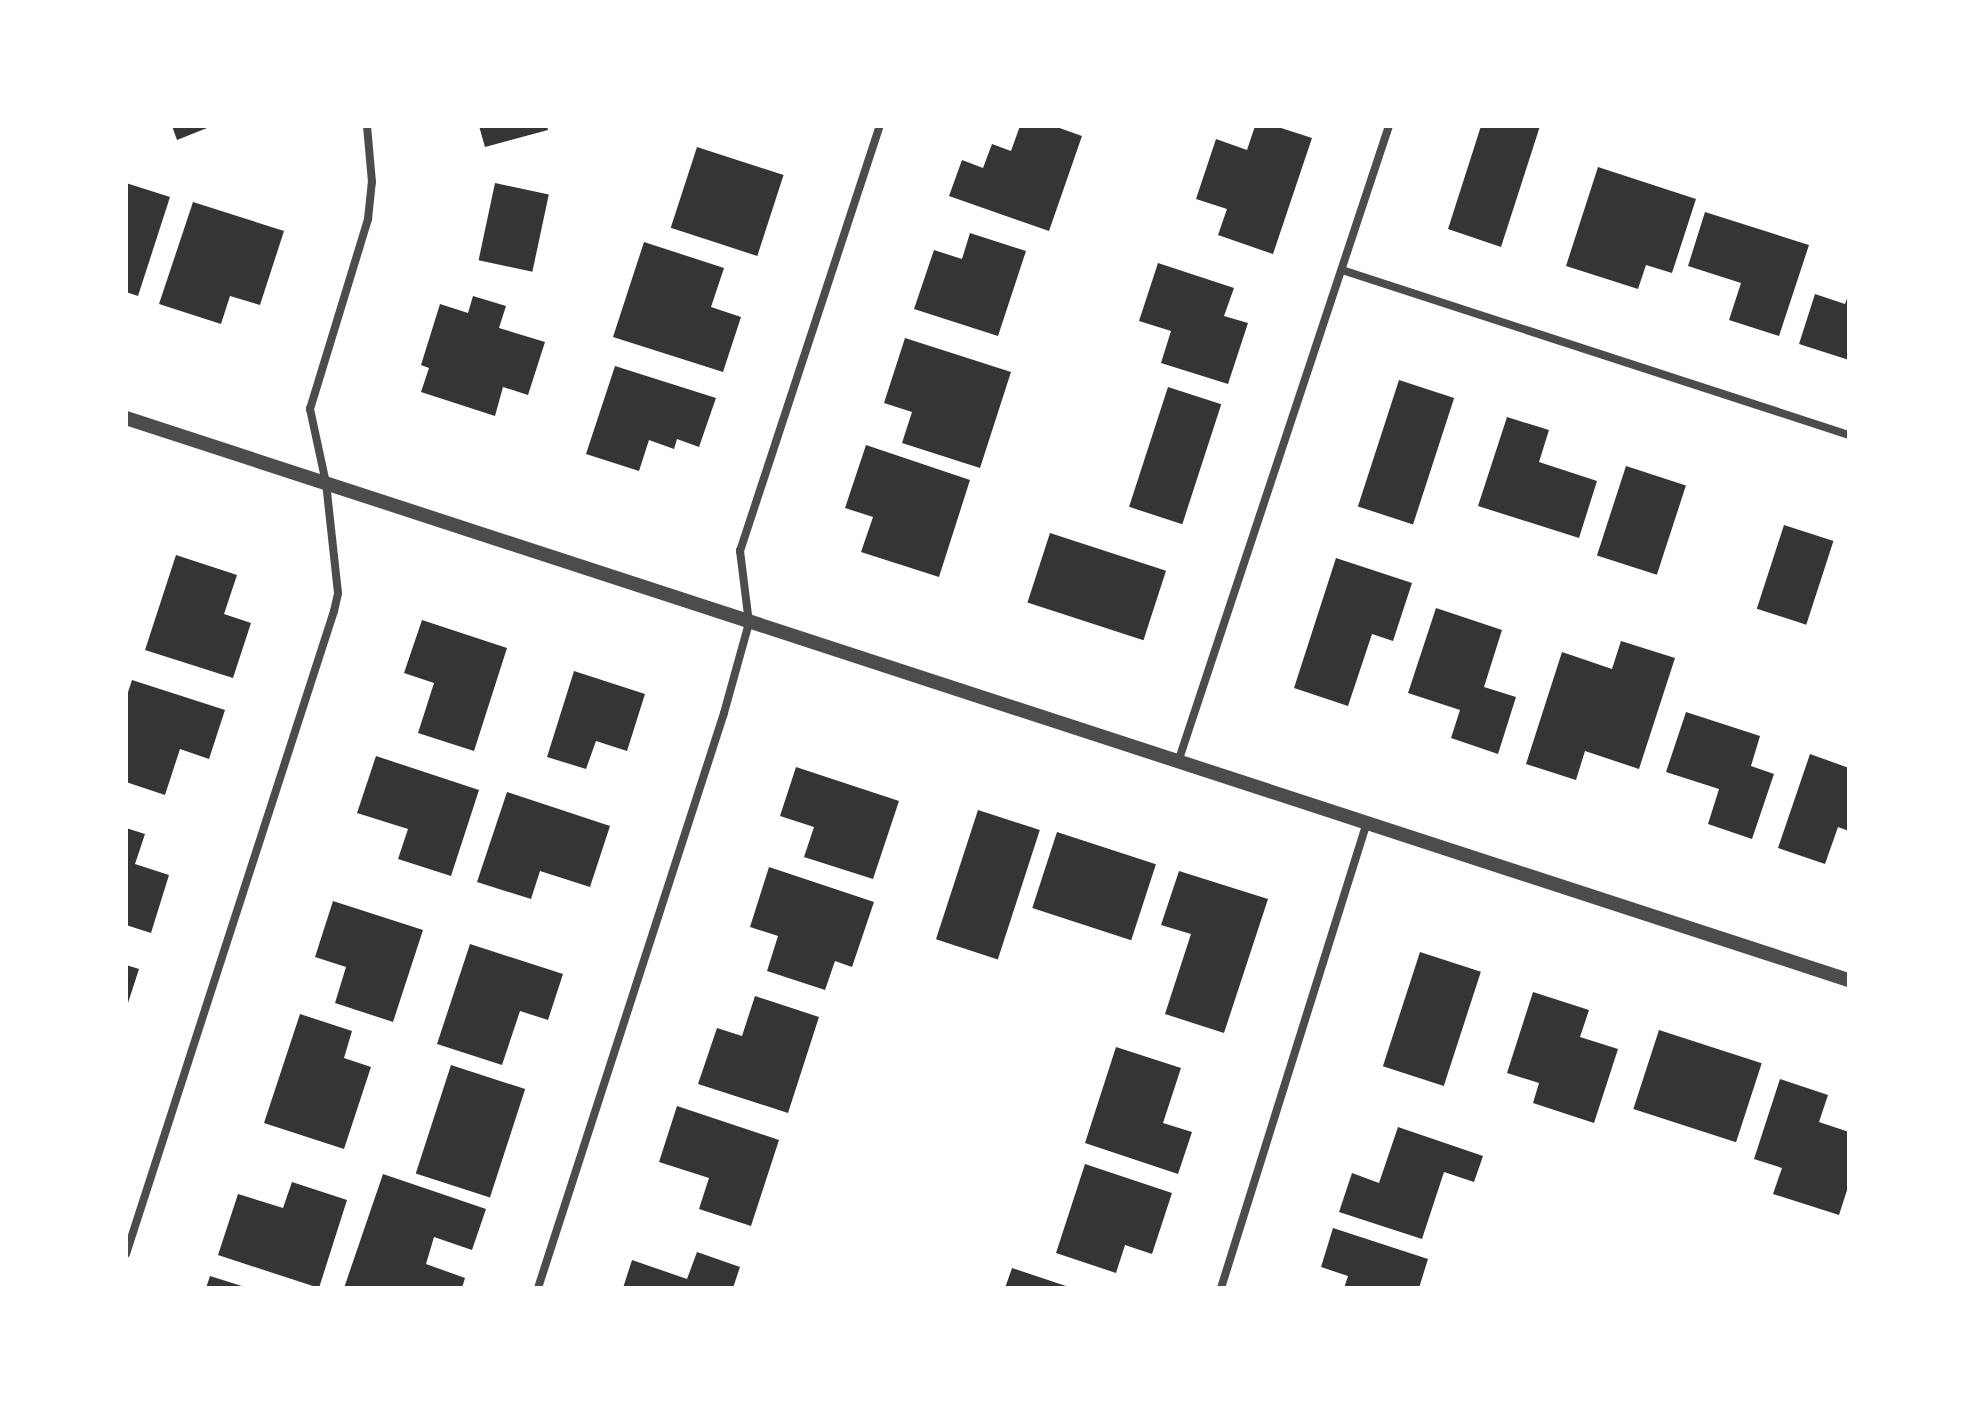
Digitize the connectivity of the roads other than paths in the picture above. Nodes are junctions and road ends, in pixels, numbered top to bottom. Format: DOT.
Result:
graph roads {
  1 [pos="367,126"];
  2 [pos="880,126"];
  3 [pos="1389,126"];
  4 [pos="1342,270"];
  5 [pos="126,418"];
  6 [pos="1849,435"];
  7 [pos="326,483"];
  8 [pos="749,623"];
  9 [pos="1178,762"];
  10 [pos="1367,823"];
  11 [pos="1849,980"];
  12 [pos="126,1254"];
  13 [pos="538,1288"];
  14 [pos="1221,1288"];
  1 -- 7 [label="street"];
  2 -- 8 [label="street"];
  3 -- 4 [label="street"];
  4 -- 6 [label="street"];
  4 -- 9 [label="street"];
  5 -- 7 [label="street"];
  7 -- 8 [label="street"];
  7 -- 12 [label="street"];
  8 -- 9 [label="street"];
  8 -- 13 [label="street"];
  9 -- 10 [label="street"];
  10 -- 11 [label="street"];
  10 -- 14 [label="street"];
}
